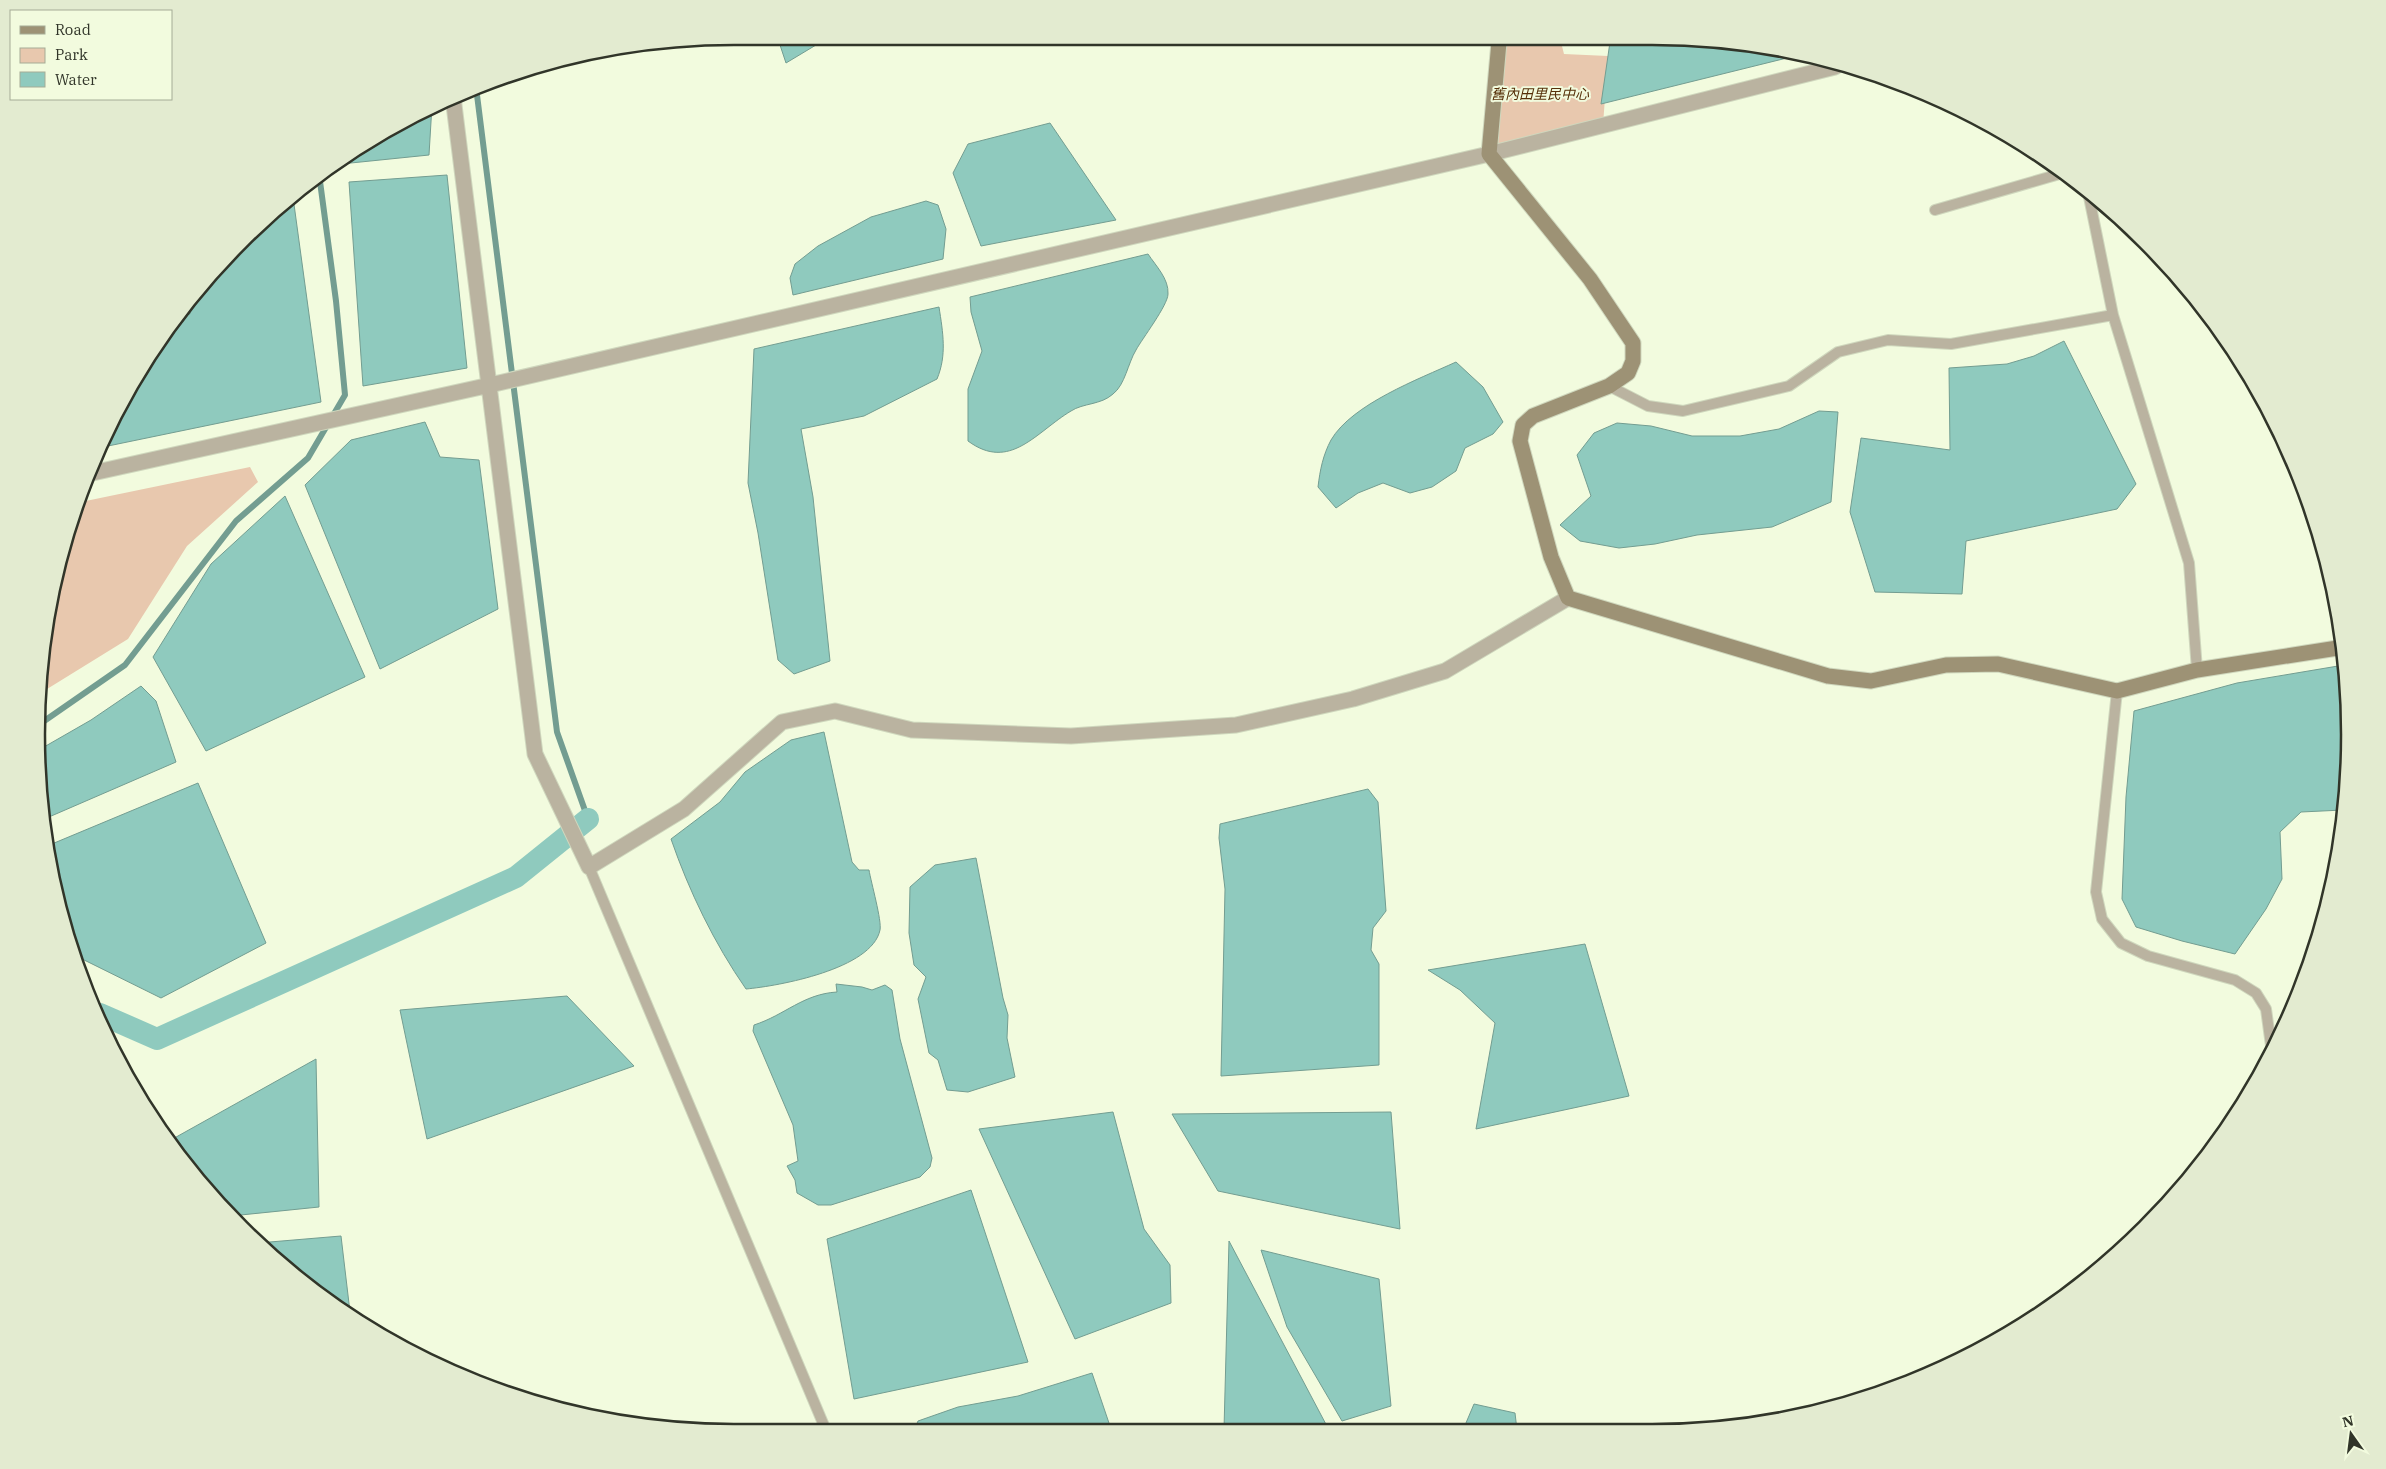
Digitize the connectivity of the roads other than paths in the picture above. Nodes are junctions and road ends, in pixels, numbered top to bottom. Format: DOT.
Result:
graph roads {
  1 [pos="1499,45"];
  2 [pos="1830,68"];
  3 [pos="453,105"];
  4 [pos="1489,154"];
  5 [pos="2055,175"];
  6 [pos="2090,203"];
  7 [pos="1936,210"];
  8 [pos="2113,315"];
  9 [pos="490,385"];
  10 [pos="1609,386"];
  11 [pos="97,472"];
  12 [pos="1568,598"];
  13 [pos="2335,648"];
  14 [pos="2197,670"];
  15 [pos="2117,691"];
  16 [pos="589,867"];
  17 [pos="2270,1039"];
  18 [pos="823,1424"];
  1 -- 4 [label="street"];
  2 -- 4 [label="street"];
  3 -- 9 [label="street"];
  4 -- 9 [label="street"];
  4 -- 10 [label="street"];
  5 -- 7 [label="lane"];
  6 -- 8 [label="lane"];
  8 -- 10 [label="lane"];
  8 -- 14 [label="lane"];
  9 -- 11 [label="street"];
  9 -- 16 [label="street"];
  10 -- 12 [label="street"];
  12 -- 15 [label="street"];
  12 -- 16 [label="street"];
  13 -- 14 [label="street"];
  14 -- 15 [label="street"];
  15 -- 17 [label="lane"];
  16 -- 18 [label="lane"];
}
